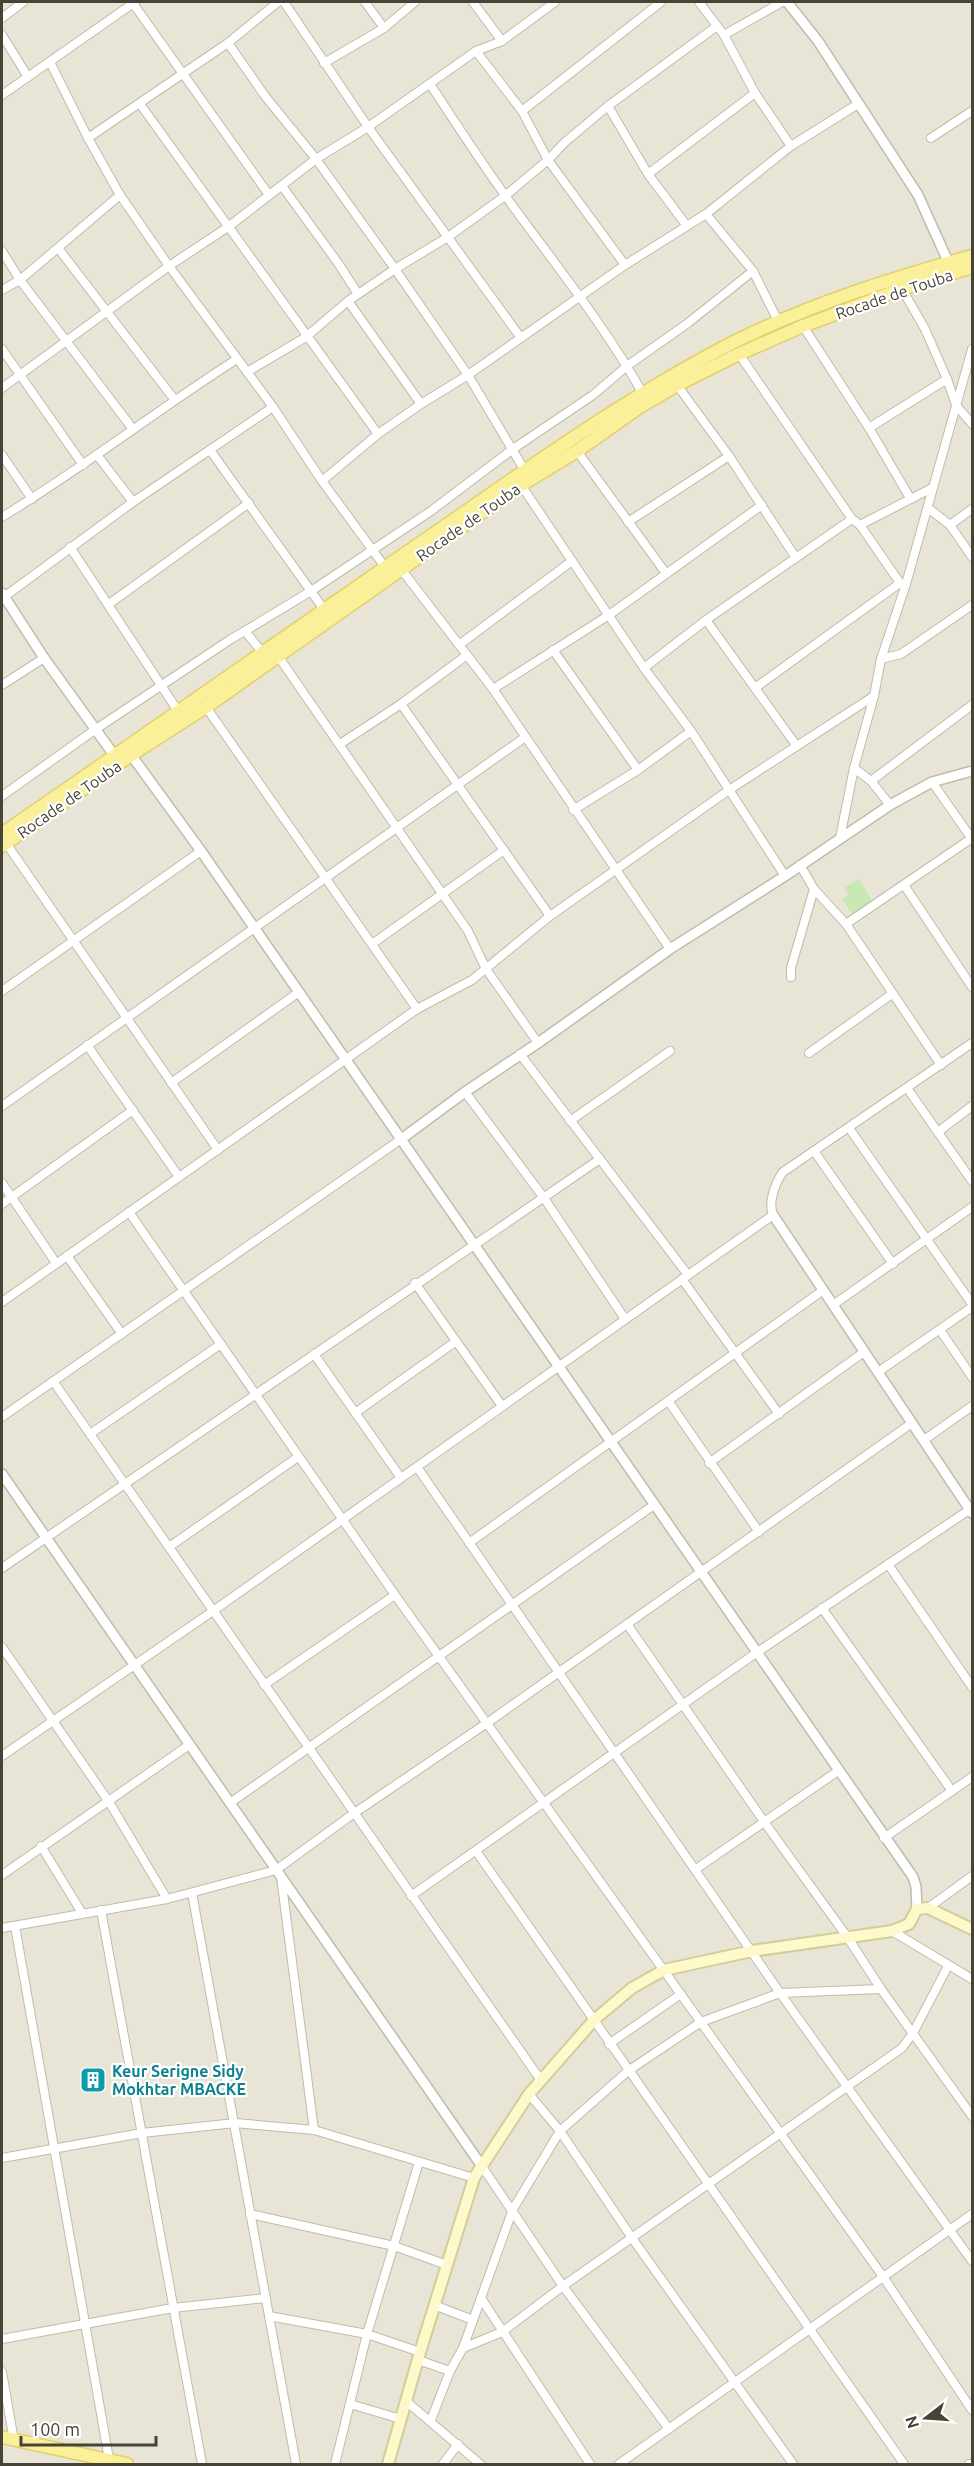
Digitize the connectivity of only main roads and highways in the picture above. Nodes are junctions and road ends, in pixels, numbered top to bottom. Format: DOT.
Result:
graph roads {
  1 [pos="972,256"];
  2 [pos="972,267"];
  3 [pos="951,268"];
  4 [pos="128,751"];
  5 [pos="3,841"];
  6 [pos="972,1929"];
  7 [pos="8,2439"];
  8 [pos="127,2464"];
  9 [pos="388,2464"];
  1 -- 3 [label="main road, Rocade de Touba"];
  2 -- 3 [label="main road, Rocade de Touba"];
  3 -- 4 [label="main road, Rocade de Touba"];
  3 -- 4 [label="main road, Rocade de Touba"];
  4 -- 5 [label="main road, Rocade de Touba"];
  4 -- 5 [label="main road, Rocade de Touba"];
  6 -- 9 [label="main road"];
  7 -- 8 [label="main road"];
}
